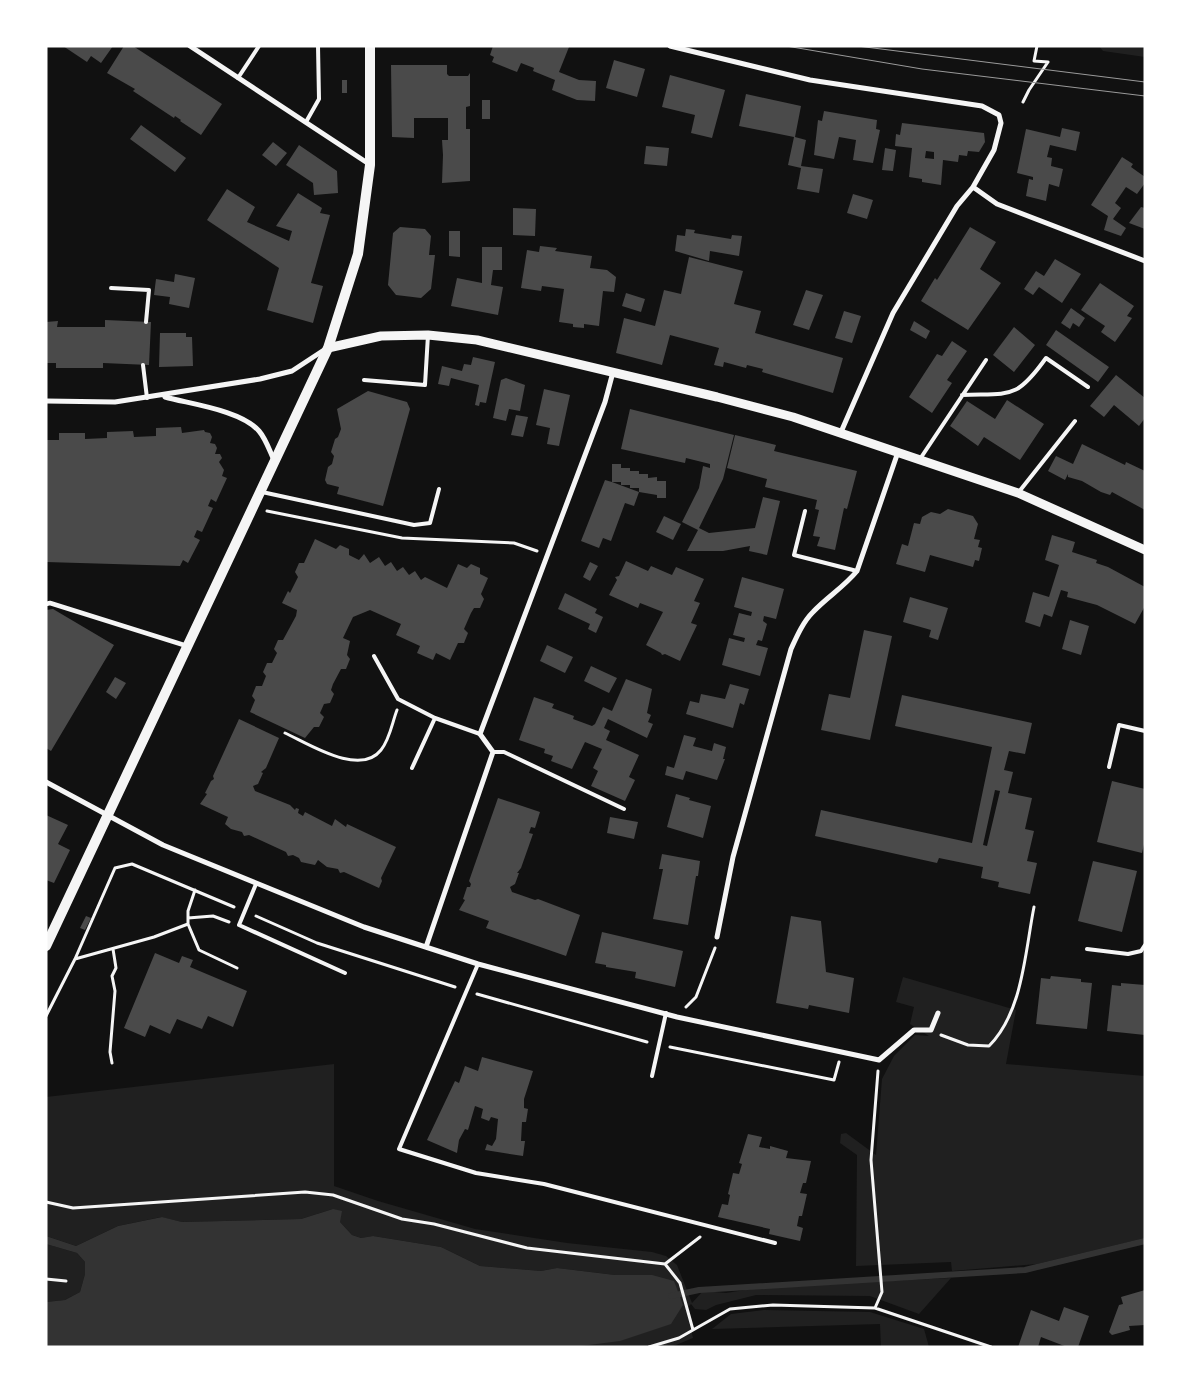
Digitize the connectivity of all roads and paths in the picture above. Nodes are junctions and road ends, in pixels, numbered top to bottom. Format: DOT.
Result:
graph roads {
  1 [pos="190,46"];
  2 [pos="259,46"];
  3 [pos="318,46"];
  4 [pos="370,46"];
  5 [pos="670,46"];
  6 [pos="1037,46"];
  7 [pos="238,78"];
  8 [pos="1023,102"];
  9 [pos="306,122"];
  10 [pos="370,165"];
  11 [pos="973,187"];
  12 [pos="1145,261"];
  13 [pos="111,288"];
  14 [pos="146,322"];
  15 [pos="428,335"];
  16 [pos="328,348"];
  17 [pos="986,360"];
  18 [pos="143,365"];
  19 [pos="613,372"];
  20 [pos="364,380"];
  21 [pos="1088,387"];
  22 [pos="962,395"];
  23 [pos="162,396"];
  24 [pos="147,398"];
  25 [pos="46,401"];
  26 [pos="1075,420"];
  27 [pos="841,432"];
  28 [pos="898,451"];
  29 [pos="920,459"];
  30 [pos="275,462"];
  31 [pos="439,489"];
  32 [pos="261,491"];
  33 [pos="1018,493"];
  34 [pos="805,511"];
  35 [pos="1145,550"];
  36 [pos="857,571"];
  37 [pos="46,604"];
  38 [pos="188,646"];
  39 [pos="374,656"];
  40 [pos="401,700"];
  41 [pos="435,718"];
  42 [pos="1145,730"];
  43 [pos="286,733"];
  44 [pos="480,734"];
  45 [pos="493,752"];
  46 [pos="1109,767"];
  47 [pos="412,768"];
  48 [pos="46,782"];
  49 [pos="624,809"];
  50 [pos="108,816"];
  51 [pos="256,884"];
  52 [pos="196,890"];
  53 [pos="1034,907"];
  54 [pos="245,911"];
  55 [pos="188,918"];
  56 [pos="188,924"];
  57 [pos="238,925"];
  58 [pos="717,937"];
  59 [pos="1145,945"];
  60 [pos="46,946"];
  61 [pos="426,947"];
  62 [pos="113,949"];
  63 [pos="1087,949"];
  64 [pos="75,959"];
  65 [pos="478,964"];
  66 [pos="237,968"];
  67 [pos="345,973"];
  68 [pos="467,990"];
  69 [pos="666,1013"];
  70 [pos="938,1013"];
  71 [pos="46,1016"];
  72 [pos="677,1017"];
  73 [pos="932,1030"];
  74 [pos="659,1045"];
  75 [pos="841,1052"];
  76 [pos="879,1060"];
  77 [pos="112,1063"];
  78 [pos="652,1076"];
  79 [pos="46,1202"];
  80 [pos="713,1228"];
  81 [pos="775,1243"];
  82 [pos="665,1264"];
  83 [pos="46,1279"];
  84 [pos="66,1281"];
  85 [pos="875,1308"];
  86 [pos="693,1330"];
  87 [pos="650,1347"];
  88 [pos="991,1347"];
  1 -- 7 [label="street"];
  2 -- 7 [label="lane"];
  3 -- 9 [label="lane"];
  4 -- 10 [label="main road"];
  5 -- 11 [label="street"];
  6 -- 8 [label="path"];
  7 -- 9 [label="street"];
  9 -- 10 [label="street"];
  10 -- 16 [label="main road"];
  11 -- 12 [label="street"];
  11 -- 27 [label="street"];
  13 -- 14 [label="lane"];
  15 -- 16 [label="street"];
  15 -- 19 [label="street"];
  15 -- 20 [label="lane"];
  16 -- 23 [label="street"];
  16 -- 30 [label="main road"];
  17 -- 22 [label="lane"];
  18 -- 24 [label="lane"];
  19 -- 27 [label="street"];
  19 -- 44 [label="street"];
  21 -- 22 [label="lane"];
  22 -- 29 [label="lane"];
  23 -- 24 [label="street"];
  23 -- 30 [label="street"];
  24 -- 25 [label="street"];
  26 -- 33 [label="lane"];
  27 -- 28 [label="street"];
  28 -- 29 [label="street"];
  28 -- 36 [label="street"];
  29 -- 33 [label="street"];
  30 -- 32 [label="main road"];
  31 -- 32 [label="lane"];
  32 -- 38 [label="main road"];
  33 -- 35 [label="street"];
  34 -- 36 [label="lane"];
  36 -- 58 [label="street"];
  37 -- 38 [label="street"];
  38 -- 50 [label="main road"];
  39 -- 40 [label="lane"];
  40 -- 41 [label="lane"];
  40 -- 43 [label="path"];
  41 -- 44 [label="lane"];
  41 -- 47 [label="lane"];
  42 -- 46 [label="lane"];
  44 -- 45 [label="street"];
  45 -- 49 [label="lane"];
  45 -- 61 [label="street"];
  48 -- 50 [label="street"];
  50 -- 51 [label="street"];
  50 -- 60 [label="main road"];
  51 -- 54 [label="lane"];
  51 -- 61 [label="street"];
  52 -- 54 [label="path"];
  52 -- 55 [label="path"];
  52 -- 64 [label="path"];
  53 -- 73 [label="path"];
  54 -- 57 [label="lane"];
  54 -- 68 [label="path"];
  55 -- 56 [label="path"];
  55 -- 57 [label="path"];
  56 -- 62 [label="path"];
  56 -- 66 [label="path"];
  57 -- 67 [label="lane"];
  58 -- 72 [label="path"];
  59 -- 63 [label="lane"];
  61 -- 65 [label="street"];
  62 -- 64 [label="path"];
  62 -- 77 [label="path"];
  64 -- 71 [label="path"];
  65 -- 68 [label="lane"];
  65 -- 69 [label="street"];
  68 -- 74 [label="path"];
  68 -- 80 [label="lane"];
  69 -- 72 [label="street"];
  69 -- 74 [label="lane"];
  70 -- 73 [label="street"];
  72 -- 75 [label="street"];
  73 -- 76 [label="street"];
  74 -- 75 [label="path"];
  74 -- 78 [label="lane"];
  75 -- 76 [label="street"];
  76 -- 85 [label="path"];
  79 -- 82 [label="path"];
  80 -- 81 [label="lane"];
  80 -- 82 [label="path"];
  82 -- 86 [label="path"];
  83 -- 84 [label="path"];
  85 -- 86 [label="path"];
  85 -- 88 [label="path"];
  86 -- 87 [label="path"];
}
